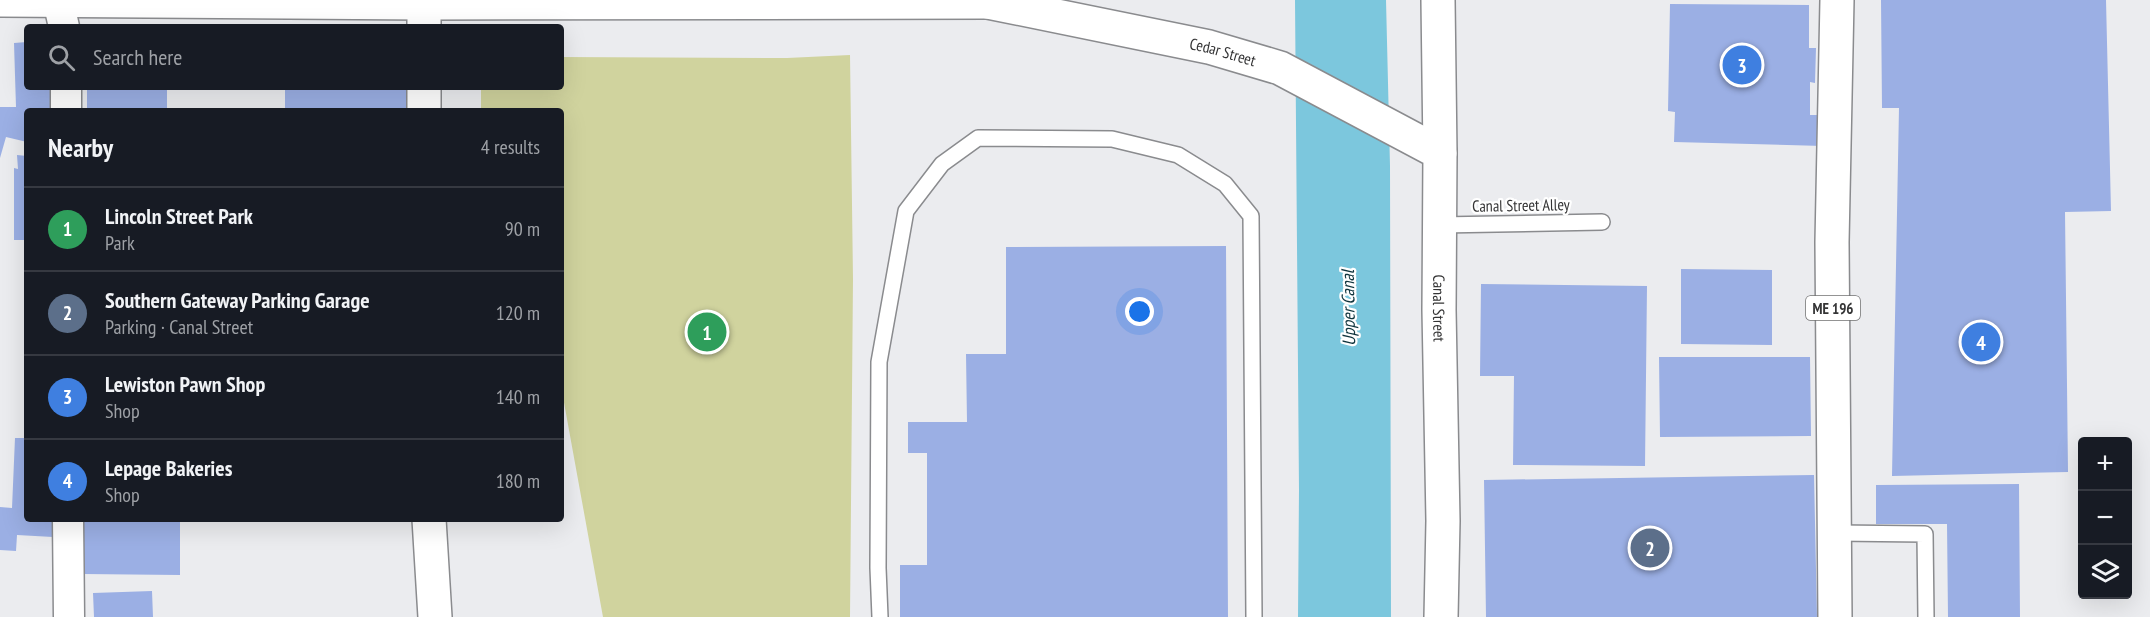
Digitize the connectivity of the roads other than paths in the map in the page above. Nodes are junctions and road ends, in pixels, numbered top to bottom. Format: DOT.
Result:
graph roads {
  1 [pos="0,0"];
  2 [pos="1438,0"];
  3 [pos="1837,0"];
  4 [pos="243,1"];
  5 [pos="996,1"];
  6 [pos="60,9"];
  7 [pos="424,10"];
  8 [pos="66,90"];
  9 [pos="424,90"];
  10 [pos="66,108"];
  11 [pos="424,108"];
  12 [pos="1440,153"];
  13 [pos="1602,222"];
  14 [pos="1440,225"];
  15 [pos="68,522"];
  16 [pos="429,522"];
  17 [pos="1836,533"];
  18 [pos="69,617"];
  19 [pos="435,617"];
  20 [pos="880,617"];
  21 [pos="1254,617"];
  22 [pos="1441,617"];
  23 [pos="1835,617"];
  24 [pos="1926,617"];
  1 -- 6 [label="main road, Cedar Street"];
  2 -- 12 [label="main road, Canal Street"];
  3 -- 17 [label="main road, ME 196"];
  4 -- 6 [label="main road, Cedar Street"];
  4 -- 7 [label="main road, Cedar Street"];
  5 -- 7 [label="main road, Cedar Street"];
  5 -- 12 [label="main road, Cedar Street"];
  8 -- 10 [label="street"];
  9 -- 11 [label="main road"];
  12 -- 14 [label="main road, Canal Street"];
  13 -- 14 [label="lane, Canal Street Alley"];
  14 -- 22 [label="main road, Canal Street"];
  15 -- 18 [label="street"];
  16 -- 19 [label="main road"];
  17 -- 23 [label="main road, ME 196"];
  17 -- 24 [label="lane"];
  20 -- 21 [label="lane"];
}
